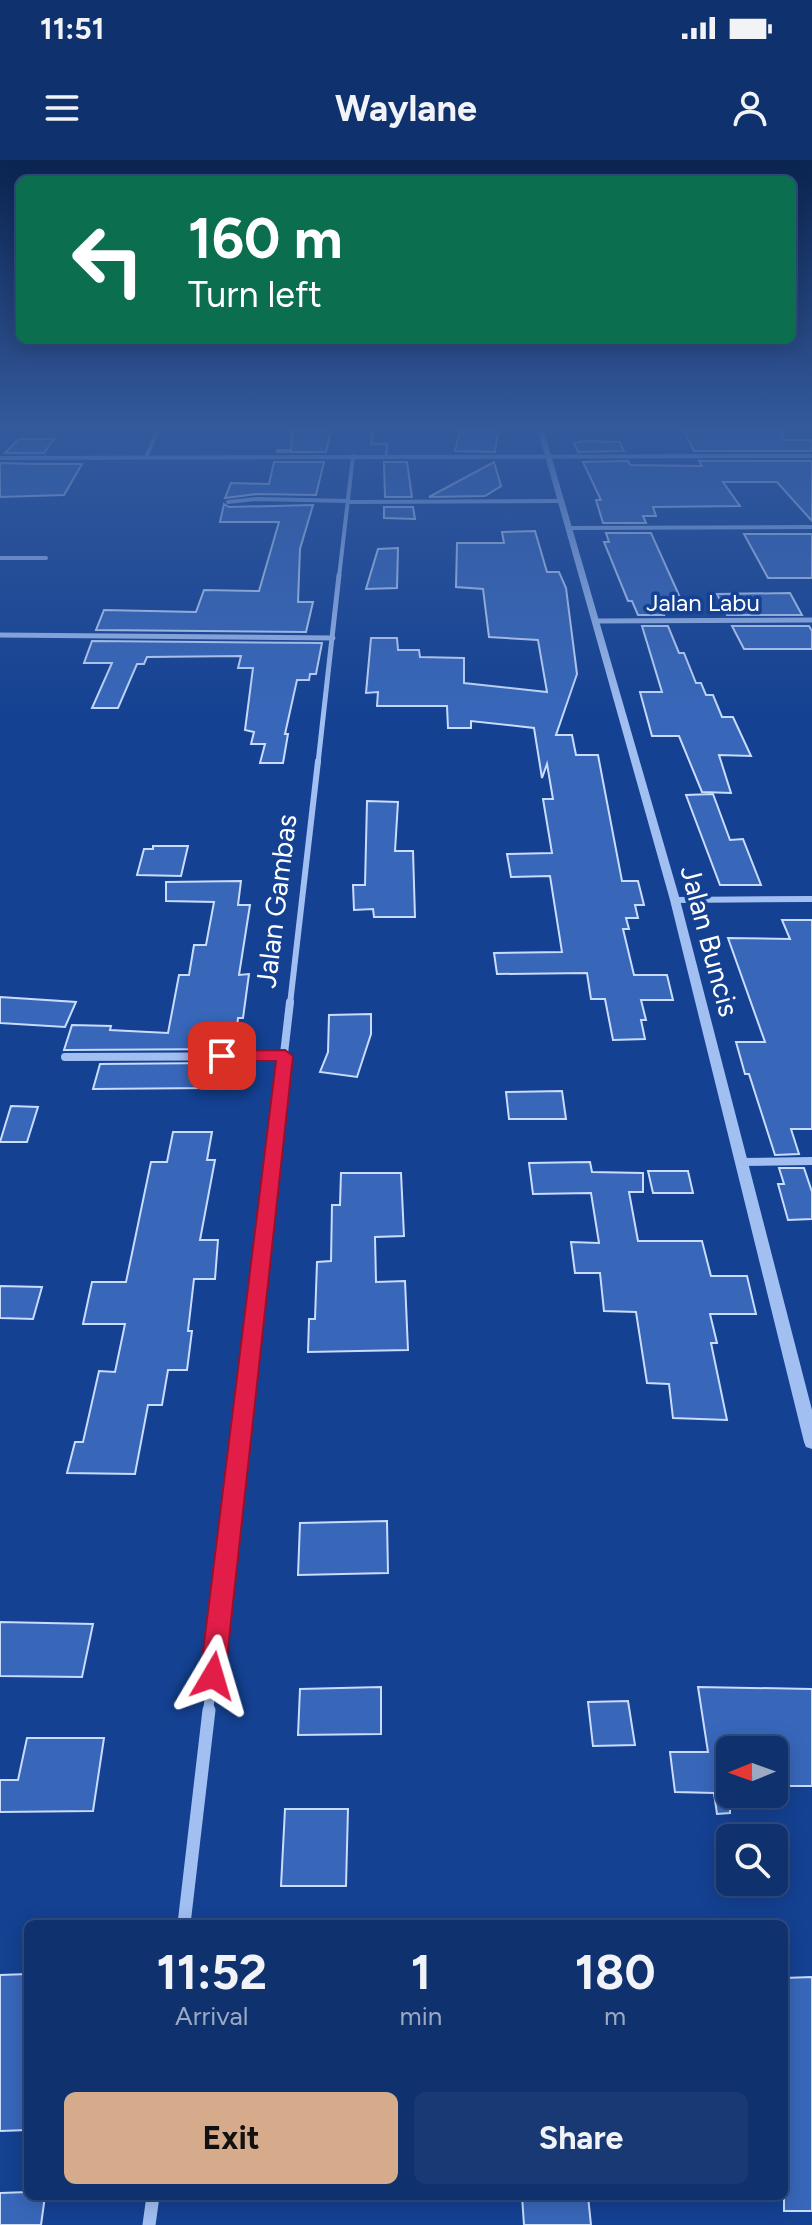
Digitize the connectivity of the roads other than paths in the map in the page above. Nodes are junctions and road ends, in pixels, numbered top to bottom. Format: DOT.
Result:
graph roads {
  1 [pos="346,527"];
  2 [pos="723,527"];
  3 [pos="568,528"];
  4 [pos="0,558"];
  5 [pos="46,558"];
  6 [pos="812,620"];
  7 [pos="595,621"];
  8 [pos="0,635"];
  9 [pos="333,638"];
  10 [pos="812,899"];
  11 [pos="675,900"];
  12 [pos="285,1056"];
  13 [pos="65,1057"];
  14 [pos="812,1161"];
  15 [pos="741,1162"];
  16 [pos="812,1442"];
  17 [pos="184,1920"];
  18 [pos="152,2200"];
  19 [pos="149,2225"];
  1 -- 9 [label="street, Jalan Gambas"];
  2 -- 3 [label="street"];
  3 -- 7 [label="street, Jalan Buncis"];
  4 -- 5 [label="street"];
  6 -- 7 [label="street, Jalan Labu"];
  7 -- 11 [label="street, Jalan Buncis"];
  8 -- 9 [label="street"];
  9 -- 12 [label="street, Jalan Gambas"];
  10 -- 11 [label="street"];
  11 -- 15 [label="street, Jalan Buncis"];
  12 -- 13 [label="street"];
  12 -- 17 [label="street, Jalan Gambas"];
  14 -- 15 [label="street"];
  15 -- 16 [label="street, Jalan Buncis"];
  18 -- 19 [label="street"];
}
